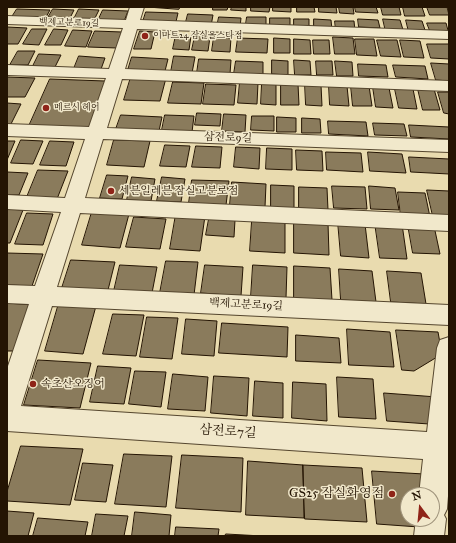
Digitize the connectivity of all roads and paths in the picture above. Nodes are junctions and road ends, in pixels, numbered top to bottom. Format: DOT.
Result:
graph roads {
  1 [pos="134,16"];
  2 [pos="7,20"];
  3 [pos="449,35"];
  4 [pos="7,70"];
  5 [pos="115,74"];
  6 [pos="449,86"];
  7 [pos="7,130"];
  8 [pos="96,133"];
  9 [pos="449,146"];
  10 [pos="7,202"];
  11 [pos="73,205"];
  12 [pos="449,223"];
  13 [pos="7,294"];
  14 [pos="44,296"];
  15 [pos="449,315"];
  16 [pos="449,348"];
  17 [pos="7,408"];
  18 [pos="7,418"];
  19 [pos="444,447"];
  20 [pos="436,487"];
  1 -- 2 [label="street, 백제고분로19길"];
  1 -- 3 [label="street, 백제고분로19길"];
  1 -- 5 [label="street"];
  4 -- 5 [label="street"];
  5 -- 6 [label="street"];
  5 -- 8 [label="street"];
  7 -- 8 [label="street, 삼전로9길"];
  8 -- 9 [label="street, 삼전로9길"];
  8 -- 11 [label="street"];
  10 -- 11 [label="street"];
  11 -- 12 [label="street"];
  11 -- 14 [label="street"];
  13 -- 14 [label="street, 백제고분로19길"];
  14 -- 15 [label="street, 백제고분로19길"];
  14 -- 17 [label="street"];
  16 -- 19 [label="street"];
  18 -- 19 [label="street, 삼전로7길"];
  19 -- 20 [label="street"];
}
